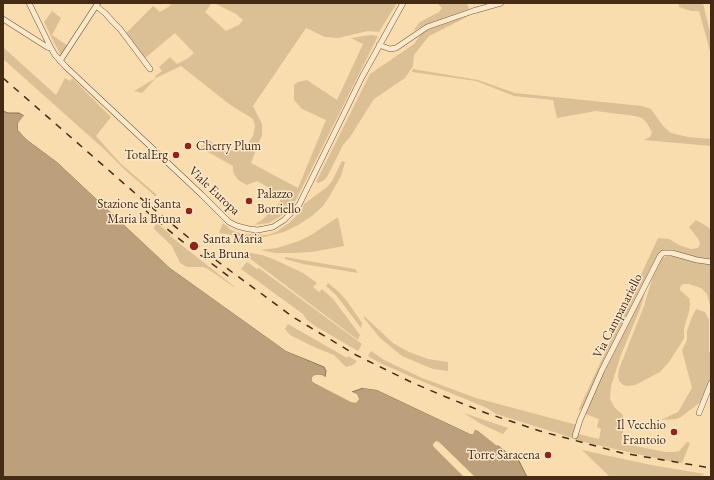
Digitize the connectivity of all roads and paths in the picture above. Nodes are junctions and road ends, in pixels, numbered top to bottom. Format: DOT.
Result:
graph roads {
  1 [pos="29,3"];
  2 [pos="403,3"];
  3 [pos="501,3"];
  4 [pos="97,5"];
  5 [pos="3,19"];
  6 [pos="379,45"];
  7 [pos="51,48"];
  8 [pos="60,61"];
  9 [pos="150,69"];
  10 [pos="711,262"];
  11 [pos="711,383"];
  12 [pos="699,413"];
  13 [pos="575,436"];
  1 -- 7 [label="street, Viale Europa"];
  2 -- 6 [label="street, Viale Europa"];
  3 -- 6 [label="street"];
  4 -- 8 [label="street"];
  4 -- 9 [label="street"];
  5 -- 7 [label="street"];
  6 -- 8 [label="street, Viale Europa"];
  7 -- 8 [label="street, Viale Europa"];
  10 -- 13 [label="street, Via Campanariello"];
  11 -- 12 [label="street"];
}
